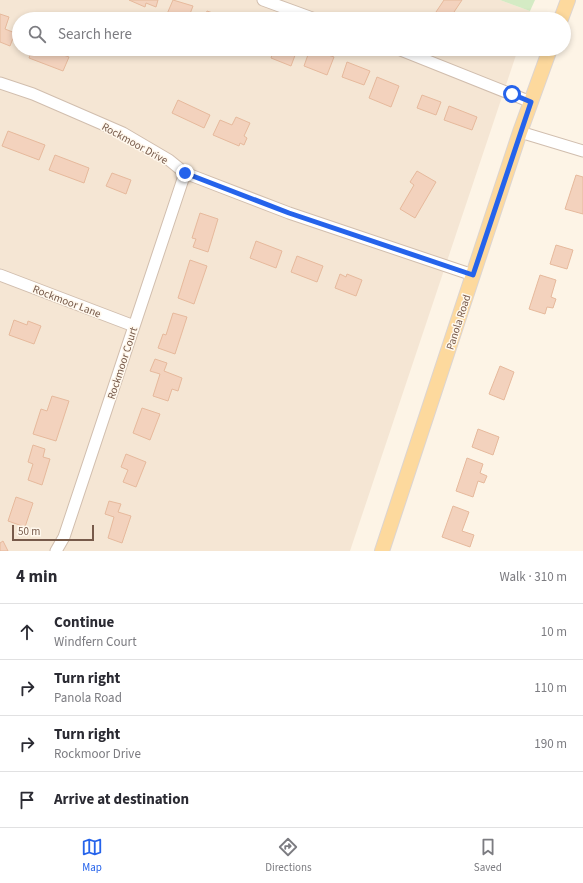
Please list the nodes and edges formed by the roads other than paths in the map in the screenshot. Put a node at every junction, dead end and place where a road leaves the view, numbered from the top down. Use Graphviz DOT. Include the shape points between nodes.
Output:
graph roads {
  1 [pos="263,0"];
  2 [pos="568,0"];
  3 [pos="296,12"];
  4 [pos="564,12"];
  5 [pos="416,56"];
  6 [pos="547,56"];
  7 [pos="0,83"];
  8 [pos="531,102"];
  9 [pos="520,132"];
  10 [pos="583,151"];
  11 [pos="185,173"];
  12 [pos="0,275"];
  13 [pos="473,275"];
  14 [pos="134,326"];
  15 [pos="56,551"];
  16 [pos="382,551"];
  1 -- 3 [label="street"];
  2 -- 4 [label="main road"];
  5 -- 8 [label="street"];
  6 -- 8 [label="main road, Panola Road"];
  7 -- 11 [label="street, Rockmoor Drive" via="33,94 123,133 169,160"];
  8 -- 9 [label="main road, Panola Road"];
  9 -- 10 [label="street"];
  9 -- 13 [label="main road, Panola Road"];
  11 -- 13 [label="street, Rockmoor Drive" via="289,213"];
  11 -- 14 [label="street, Rockmoor Court"];
  12 -- 14 [label="street, Rockmoor Lane"];
  13 -- 16 [label="main road, Panola Road"];
  14 -- 15 [label="street, Rockmoor Court" via="64,537"];
}
